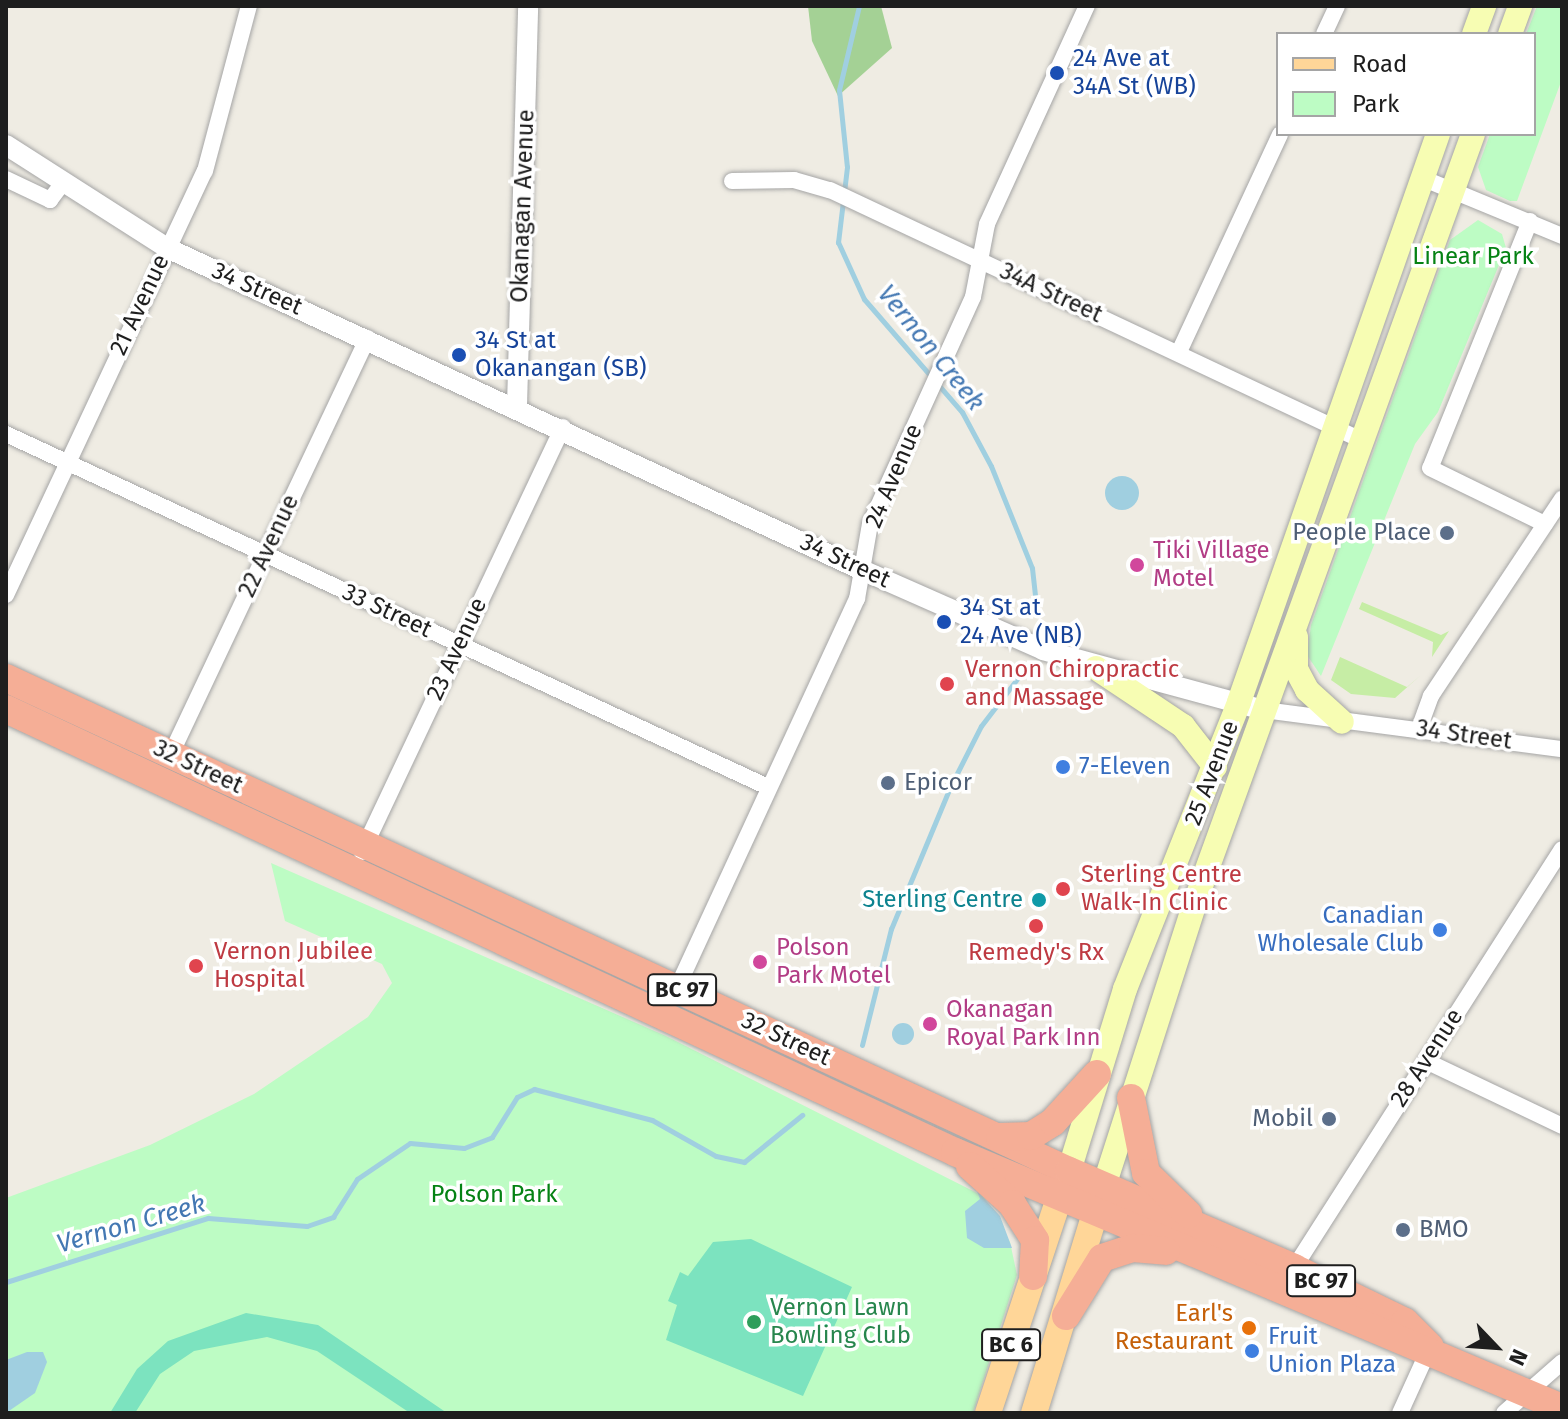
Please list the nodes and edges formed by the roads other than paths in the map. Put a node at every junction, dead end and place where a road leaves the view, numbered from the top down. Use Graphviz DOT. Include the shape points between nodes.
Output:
graph roads {
  1 [pos="249,6"];
  2 [pos="528,6"];
  3 [pos="1087,6"];
  4 [pos="1337,6"];
  5 [pos="1484,6"];
  6 [pos="1520,6"];
  7 [pos="1325,32"];
  8 [pos="1475,32"];
  9 [pos="1511,32"];
  10 [pos="1279,136"];
  11 [pos="1437,136"];
  12 [pos="1472,136"];
  13 [pos="6,145"];
  14 [pos="1422,178"];
  15 [pos="6,179"];
  16 [pos="732,181"];
  17 [pos="63,183"];
  18 [pos="1452,192"];
  19 [pos="1530,221"];
  20 [pos="1562,236"];
  21 [pos="167,248"];
  22 [pos="978,260"];
  23 [pos="368,338"];
  24 [pos="1179,352"];
  25 [pos="517,406"];
  26 [pos="1332,426"];
  27 [pos="563,427"];
  28 [pos="6,434"];
  29 [pos="1361,440"];
  30 [pos="69,463"];
  31 [pos="1562,499"];
  32 [pos="1545,524"];
  33 [pos="266,553"];
  34 [pos="862,570"];
  35 [pos="6,595"];
  36 [pos="1296,623"];
  37 [pos="460,645"];
  38 [pos="1096,668"];
  39 [pos="6,678"];
  40 [pos="1239,702"];
  41 [pos="6,709"];
  42 [pos="1264,710"];
  43 [pos="1342,722"];
  44 [pos="1420,726"];
  45 [pos="1562,749"];
  46 [pos="171,754"];
  47 [pos="1215,767"];
  48 [pos="768,787"];
  49 [pos="366,844"];
  50 [pos="1562,849"];
  51 [pos="353,872"];
  52 [pos="677,988"];
  53 [pos="1426,1061"];
  54 [pos="1097,1074"];
  55 [pos="1131,1098"];
  56 [pos="1562,1126"];
  57 [pos="997,1137"];
  58 [pos="955,1152"];
  59 [pos="1064,1184"];
  60 [pos="1104,1186"];
  61 [pos="1095,1213"];
  62 [pos="1204,1228"];
  63 [pos="1190,1253"];
  64 [pos="1294,1268"];
  65 [pos="1033,1276"];
  66 [pos="1066,1316"];
  67 [pos="1430,1347"];
  68 [pos="1562,1362"];
  69 [pos="1001,1376"];
  70 [pos="1530,1394"];
  71 [pos="1562,1408"];
  72 [pos="988,1413"];
  73 [pos="999,1413"];
  74 [pos="1034,1413"];
  75 [pos="1400,1413"];
  76 [pos="1504,1413"];
  1 -- 21 [label="street, 21 Avenue" via="205,171"];
  2 -- 25 [label="street, Okanagan Avenue"];
  3 -- 22 [label="street, 24 Avenue" via="987,224"];
  4 -- 7 [label="street"];
  5 -- 8 [label="main road"];
  6 -- 9 [label="main road"];
  10 -- 24 [label="street"];
  11 -- 14 [label="main road, 25 Avenue"];
  12 -- 18 [label="main road, 25 Avenue"];
  13 -- 17 [label="street, 34 Street"];
  14 -- 18 [label="street"];
  14 -- 26 [label="main road, 25 Avenue"];
  15 -- 17 [label="street" via="50,200"];
  16 -- 22 [label="street, 34A Street" via="794,180 830,190"];
  17 -- 21 [label="street, 34 Street"];
  18 -- 19 [label="street"];
  18 -- 29 [label="main road, 25 Avenue"];
  19 -- 20 [label="street"];
  19 -- 32 [label="street" via="1430,468"];
  21 -- 23 [label="street, 34 Street"];
  21 -- 30 [label="street, 21 Avenue"];
  22 -- 24 [label="street, 34A Street"];
  22 -- 34 [label="street, 24 Avenue" via="973,297 870,524"];
  23 -- 25 [label="street, 34 Street"];
  23 -- 33 [label="street, 22 Avenue"];
  24 -- 26 [label="street, 34A Street"];
  25 -- 27 [label="street, 34 Street"];
  26 -- 29 [label="street, 34A Street"];
  26 -- 40 [label="main road, 25 Avenue"];
  27 -- 34 [label="street, 34 Street"];
  27 -- 37 [label="street, 23 Avenue"];
  28 -- 30 [label="street, 33 Street"];
  29 -- 36 [label="main road, 25 Avenue"];
  30 -- 33 [label="street, 33 Street"];
  30 -- 35 [label="street, 21 Avenue"];
  31 -- 32 [label="street"];
  32 -- 44 [label="street" via="1431,696"];
  33 -- 37 [label="street, 33 Street"];
  33 -- 46 [label="street, 22 Avenue"];
  34 -- 38 [label="street, 34 Street"];
  34 -- 48 [label="street, 24 Avenue" via="857,599"];
  36 -- 42 [label="main road, 25 Avenue"];
  36 -- 43 [label="main road" via="1296,669 1307,690"];
  37 -- 48 [label="street, 33 Street"];
  37 -- 49 [label="street, 23 Avenue"];
  38 -- 40 [label="street, 34 Street"];
  38 -- 47 [label="main road" via="1183,726"];
  39 -- 46 [label="highway, 32 Street / BC 97"];
  40 -- 42 [label="street, 34 Street"];
  40 -- 47 [label="main road, 25 Avenue"];
  41 -- 51 [label="highway, 32 Street / BC 97"];
  42 -- 43 [label="street, 34 Street"];
  42 -- 55 [label="main road, 25 Avenue"];
  43 -- 44 [label="street, 34 Street"];
  44 -- 45 [label="street, 34 Street"];
  46 -- 49 [label="highway, 32 Street / BC 97"];
  47 -- 54 [label="main road, 25 Avenue"];
  48 -- 52 [label="street, 24 Avenue"];
  49 -- 51 [label="street, 23 Avenue"];
  49 -- 52 [label="highway, 32 Street / BC 97"];
  50 -- 53 [label="street, 28 Avenue"];
  51 -- 58 [label="highway, 32 Street / BC 97"];
  52 -- 57 [label="highway, 32 Street / BC 97"];
  53 -- 56 [label="street"];
  53 -- 64 [label="street, 28 Avenue"];
  54 -- 57 [label="highway" via="1031,1136"];
  54 -- 59 [label="main road, 25 Avenue"];
  55 -- 60 [label="main road, 25 Avenue"];
  55 -- 62 [label="highway" via="1146,1173"];
  57 -- 59 [label="highway, 32 Street / BC 97"];
  58 -- 59 [label="highway, 32 Street / BC 97"];
  58 -- 65 [label="highway" via="1012,1204 1035,1240"];
  59 -- 60 [label="highway, 32 Street / BC 97"];
  59 -- 61 [label="highway, 32 Street / BC 97"];
  59 -- 65 [label="main road, 25 Avenue / BC 6"];
  60 -- 61 [label="main road, 25 Avenue / BC 6"];
  60 -- 62 [label="highway, 32 Street / BC 97"];
  61 -- 63 [label="highway, 32 Street / BC 97"];
  61 -- 66 [label="main road, 25 Avenue / BC 6"];
  62 -- 64 [label="highway, 32 Street / BC 97"];
  63 -- 66 [label="highway" via="1133,1248 1102,1258"];
  63 -- 67 [label="highway, 32 Street / BC 97" via="1397,1343"];
  64 -- 67 [label="highway, 32 Street / BC 97" via="1405,1322"];
  65 -- 69 [label="main road, 25 Avenue / BC 6"];
  66 -- 74 [label="main road, 25 Avenue / BC 6"];
  67 -- 70 [label="highway, 32 Street / BC 97"];
  67 -- 75 [label="street"];
  68 -- 70 [label="street"];
  69 -- 72 [label="main road, 25 Avenue / BC 6"];
  69 -- 73 [label="main road"];
  70 -- 71 [label="highway, 32 Street / BC 97"];
  70 -- 76 [label="street"];
}
